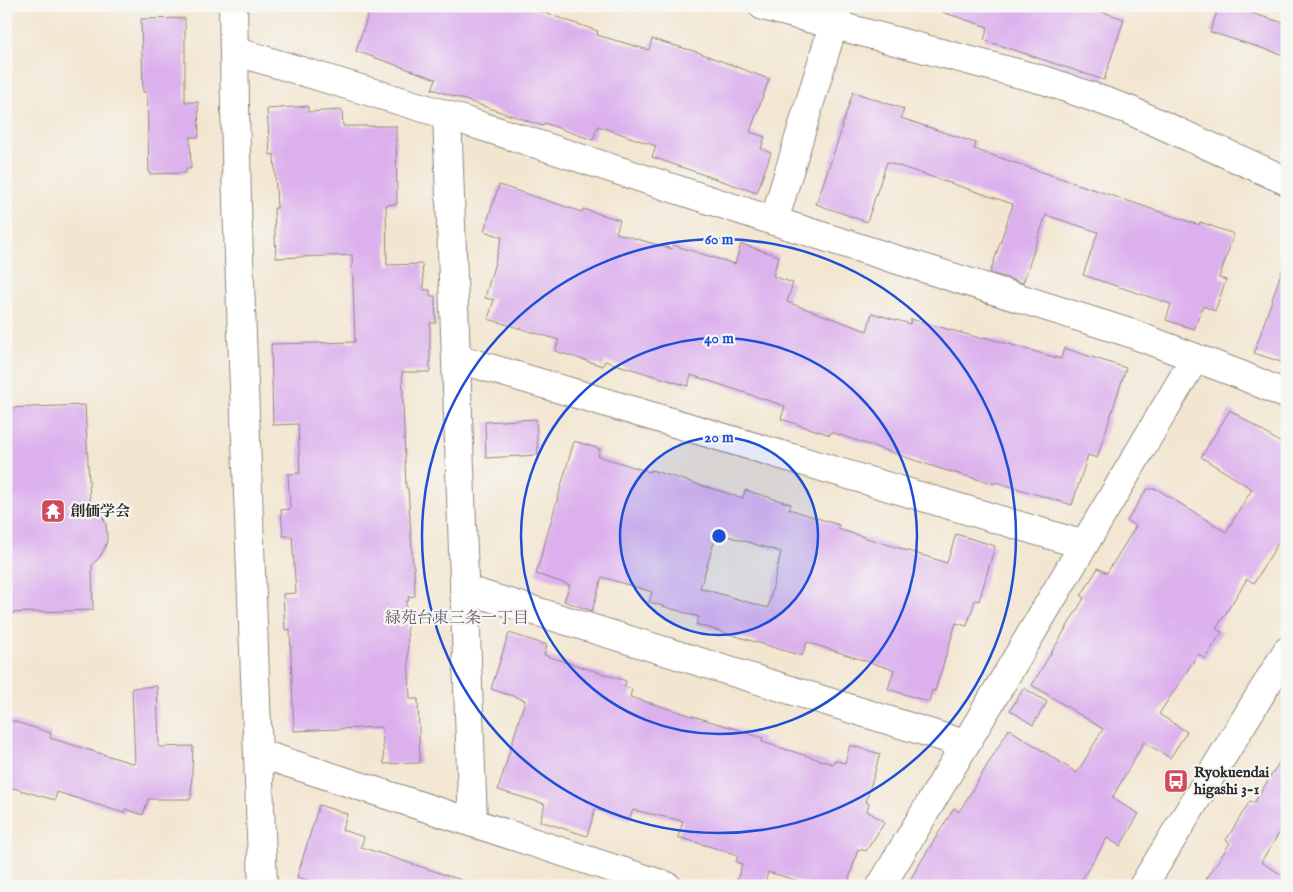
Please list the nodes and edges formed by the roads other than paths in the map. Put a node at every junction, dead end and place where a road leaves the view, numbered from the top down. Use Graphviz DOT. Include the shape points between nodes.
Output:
graph roads {
  1 [pos="233,6"];
  2 [pos="763,6"];
  3 [pos="836,16"];
  4 [pos="234,51"];
  5 [pos="447,114"];
  6 [pos="1287,181"];
  7 [pos="774,221"];
  8 [pos="456,358"];
  9 [pos="1195,358"];
  10 [pos="1287,395"];
  11 [pos="1084,544"];
  12 [pos="464,589"];
  13 [pos="1287,651"];
  14 [pos="965,744"];
  15 [pos="258,754"];
  16 [pos="472,823"];
  17 [pos="263,886"];
  18 [pos="667,886"];
  19 [pos="881,886"];
  20 [pos="1143,886"];
  1 -- 4 [label="street"];
  2 -- 3 [label="street"];
  3 -- 6 [label="street" via="1047,81 1129,110"];
  3 -- 7 [label="street"];
  4 -- 5 [label="street"];
  4 -- 15 [label="street"];
  5 -- 7 [label="street"];
  5 -- 8 [label="street"];
  7 -- 9 [label="street" via="1130,333"];
  8 -- 11 [label="street"];
  8 -- 12 [label="street"];
  9 -- 10 [label="street"];
  9 -- 11 [label="street"];
  11 -- 14 [label="street"];
  12 -- 14 [label="street"];
  12 -- 16 [label="street"];
  13 -- 20 [label="street"];
  14 -- 19 [label="street"];
  15 -- 16 [label="street"];
  15 -- 17 [label="street"];
  16 -- 18 [label="street"];
}
